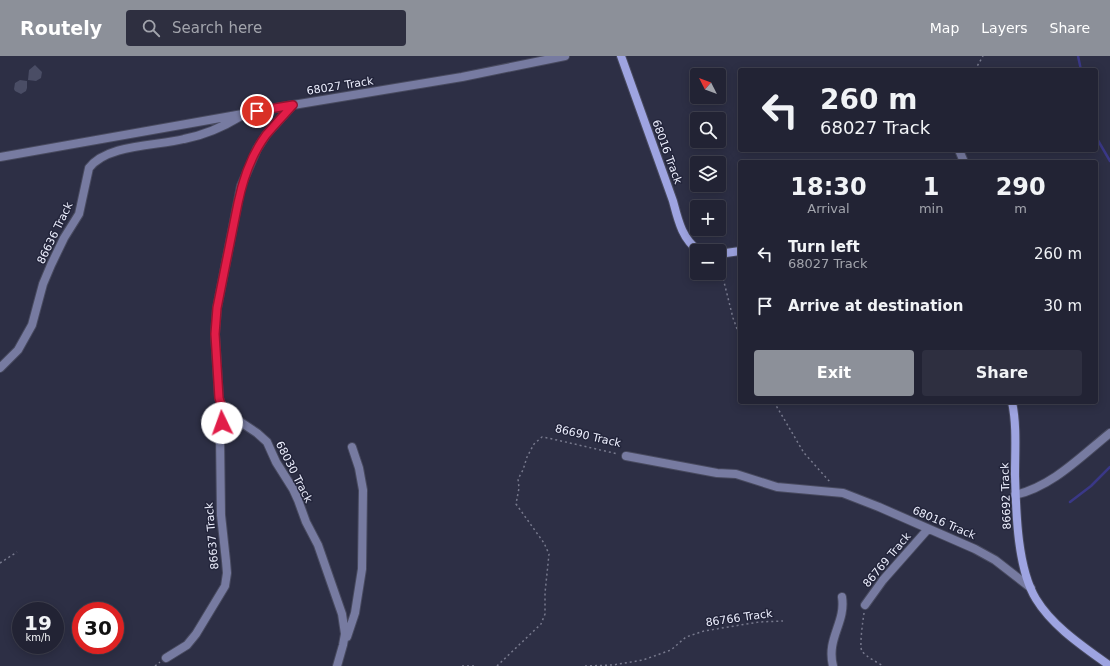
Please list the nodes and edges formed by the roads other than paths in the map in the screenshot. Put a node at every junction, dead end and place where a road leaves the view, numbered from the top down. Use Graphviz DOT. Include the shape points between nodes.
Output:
graph roads {
  1 [pos="565,56"];
  2 [pos="621,56"];
  3 [pos="293,105"];
  4 [pos="245,113"];
  5 [pos="0,157"];
  6 [pos="693,244"];
  7 [pos="738,251"];
  8 [pos="726,253"];
  9 [pos="0,368"];
  10 [pos="1012,404"];
  11 [pos="227,413"];
  12 [pos="1110,433"];
  13 [pos="352,447"];
  14 [pos="626,456"];
  15 [pos="843,494"];
  16 [pos="1015,495"];
  17 [pos="928,529"];
  18 [pos="1031,588"];
  19 [pos="842,597"];
  20 [pos="865,605"];
  21 [pos="343,645"];
  22 [pos="166,658"];
  23 [pos="336,666"];
  24 [pos="833,666"];
  25 [pos="1110,666"];
  1 -- 3 [label="street, 68027 Track" via="462,77"];
  2 -- 6 [label="street, 68016 Track" via="678,221 683,233"];
  3 -- 4 [label="street, 68027 Track"];
  3 -- 11 [label="street" via="257,149 238,203 217,308 215,334 219,398"];
  4 -- 5 [label="street, 68027 Track"];
  4 -- 9 [label="street, 86636 Track" via="209,132 126,149 108,154 93,163 87,173 79,214 51,265 32,325 18,350"];
  7 -- 8 [label="street"];
  10 -- 16 [label="street, 86692 Track" via="1015,428"];
  11 -- 21 [label="street, 68030 Track" via="267,442 293,489 318,545 342,614 345,634"];
  11 -- 22 [label="street, 86637 Track" via="220,436 221,516 227,567 225,586 196,634 186,645"];
  12 -- 16 [label="street" via="1052,480 1038,488"];
  13 -- 21 [label="street" via="363,490 362,569 355,613"];
  14 -- 15 [label="street, 86690 Track" via="717,474 736,474 777,487"];
  15 -- 17 [label="street, 68016 Track"];
  16 -- 18 [label="street, 86692 Track" via="1019,538"];
  17 -- 18 [label="street, 68016 Track" via="985,554"];
  17 -- 20 [label="street, 86769 Track" via="883,580"];
  18 -- 25 [label="street, 68016 Track" via="1036,599 1057,623"];
  19 -- 24 [label="street" via="840,623 831,650"];
  21 -- 23 [label="street, 68030 Track"];
}
